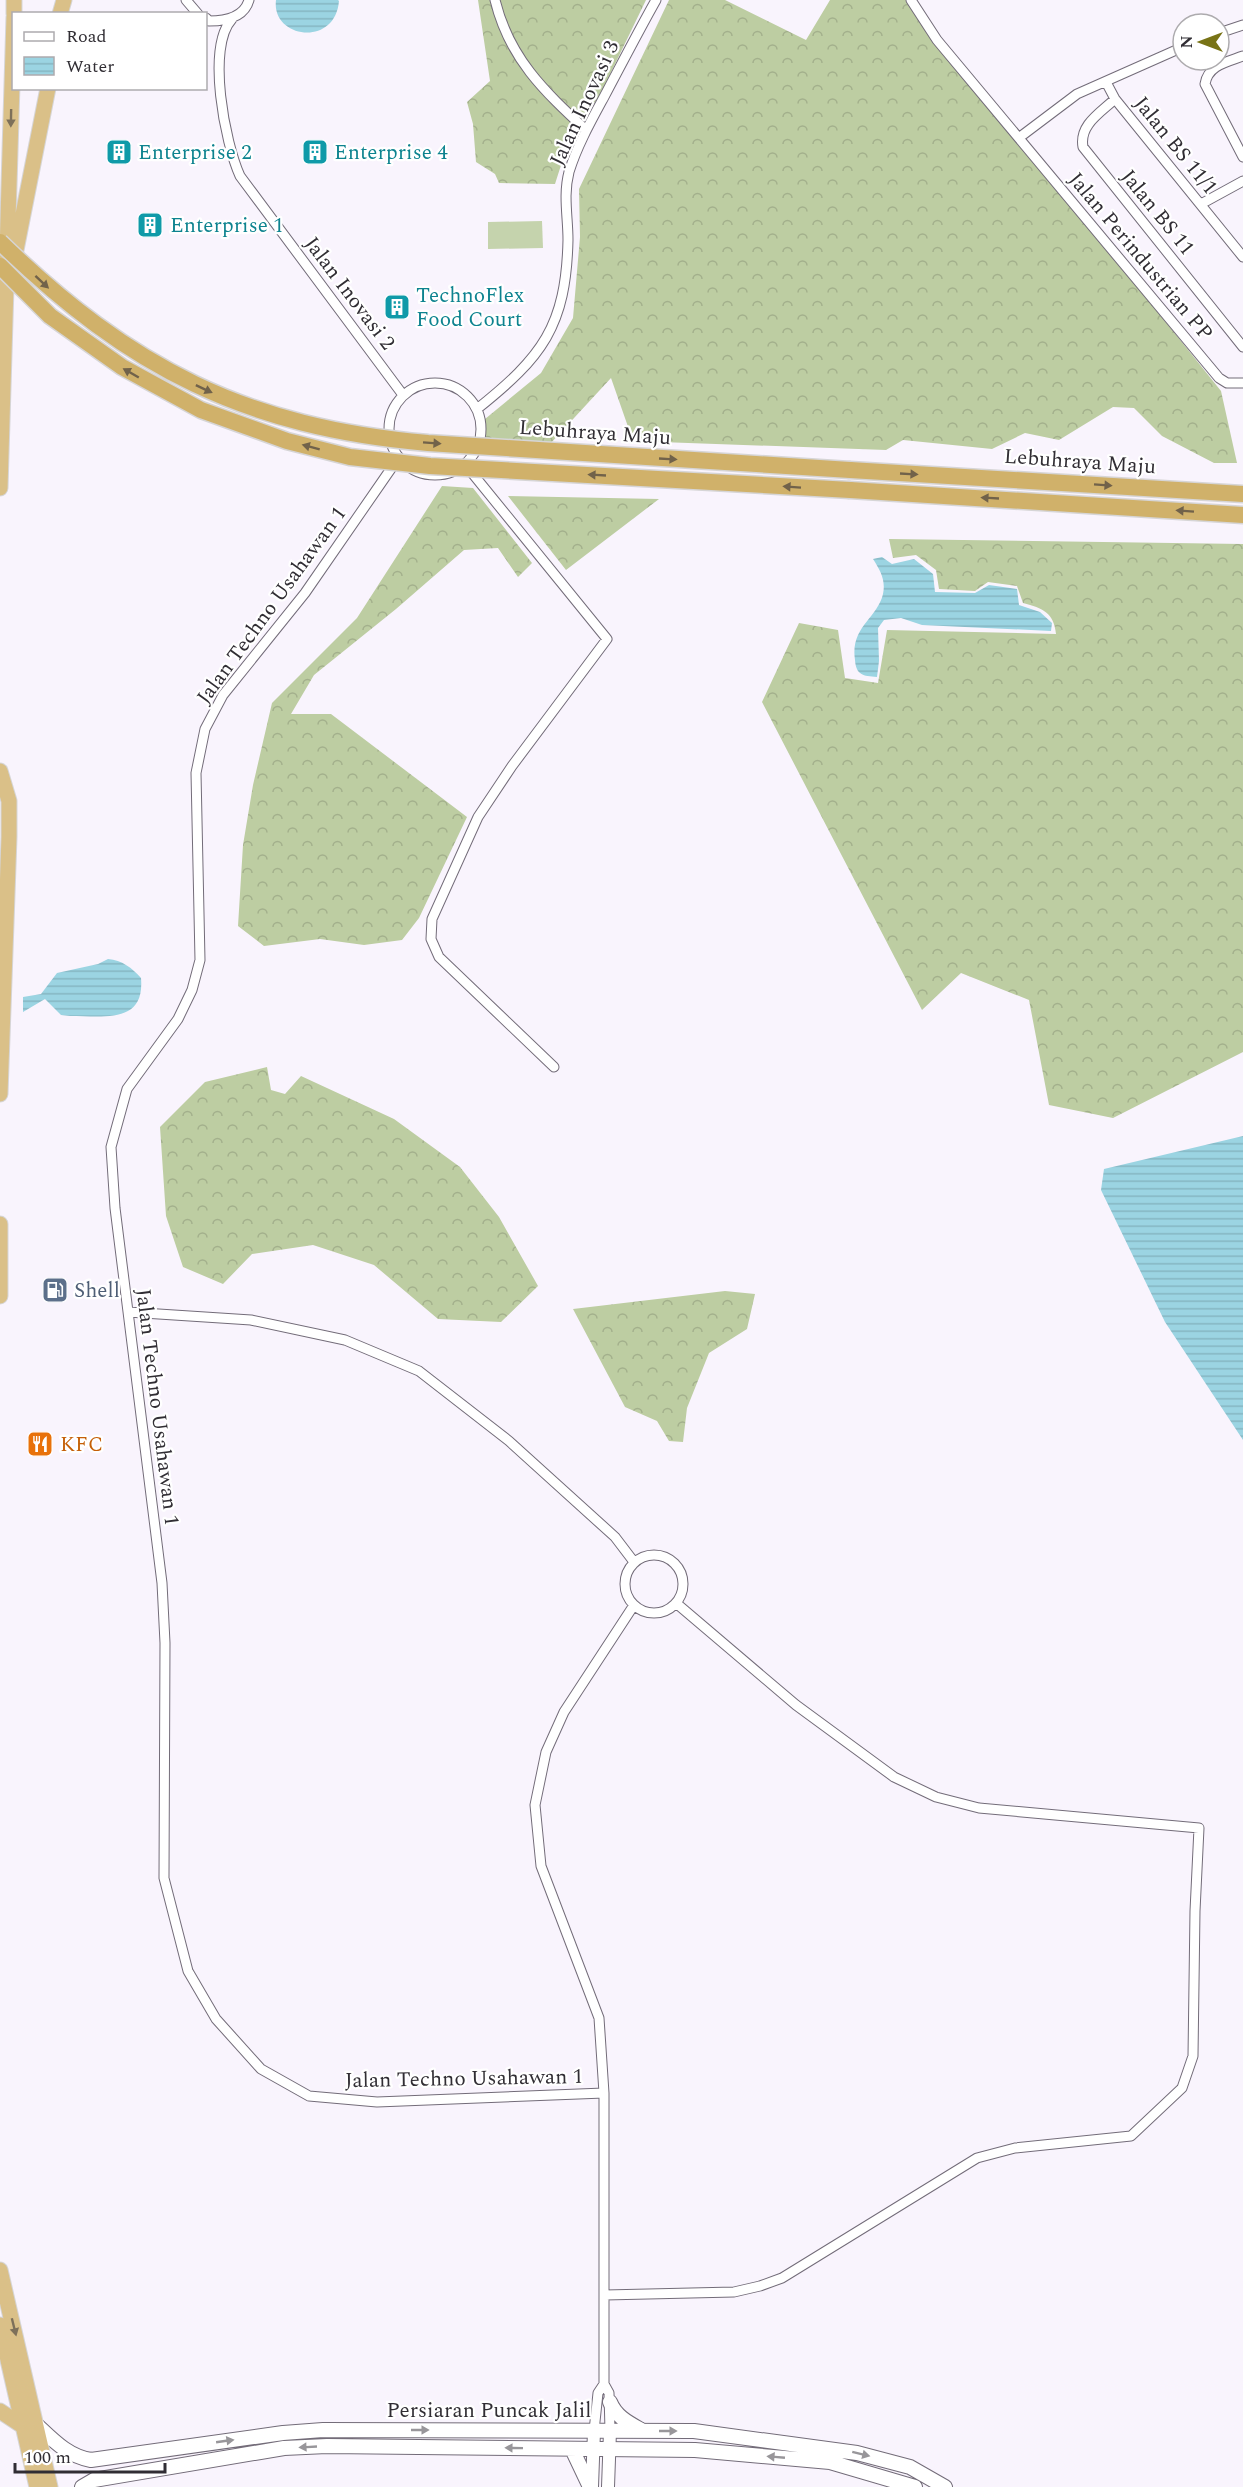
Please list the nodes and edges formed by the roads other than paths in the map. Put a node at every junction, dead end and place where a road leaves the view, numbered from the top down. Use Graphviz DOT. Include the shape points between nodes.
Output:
graph roads {
  1 [pos="186,0"];
  2 [pos="249,0"];
  3 [pos="495,0"];
  4 [pos="656,0"];
  5 [pos="911,0"];
  6 [pos="196,12"];
  7 [pos="232,19"];
  8 [pos="207,20"];
  9 [pos="220,44"];
  10 [pos="1171,52"];
  11 [pos="1243,56"];
  12 [pos="1106,82"];
  13 [pos="12,90"];
  14 [pos="48,90"];
  15 [pos="1115,99"];
  16 [pos="586,130"];
  17 [pos="1020,137"];
  18 [pos="1243,157"];
  19 [pos="1243,181"];
  20 [pos="1201,204"];
  21 [pos="0,242"];
  22 [pos="1243,257"];
  23 [pos="0,266"];
  24 [pos="8,287"];
  25 [pos="1243,347"];
  26 [pos="1243,383"];
  27 [pos="403,395"];
  28 [pos="477,410"];
  29 [pos="399,458"];
  30 [pos="465,464"];
  31 [pos="0,488"];
  32 [pos="1243,494"];
  33 [pos="1243,515"];
  34 [pos="0,771"];
  35 [pos="554,1067"];
  36 [pos="0,1094"];
  37 [pos="0,1224"];
  38 [pos="0,1261"];
  39 [pos="0,1294"];
  40 [pos="128,1312"];
  41 [pos="634,1562"];
  42 [pos="676,1603"];
  43 [pos="634,1605"];
  44 [pos="604,2093"];
  45 [pos="0,2270"];
  46 [pos="605,2295"];
  47 [pos="0,2325"];
  48 [pos="604,2384"];
  49 [pos="610,2402"];
  50 [pos="0,2411"];
  51 [pos="31,2426"];
  52 [pos="594,2431"];
  53 [pos="610,2431"];
  54 [pos="644,2431"];
  55 [pos="572,2449"];
  56 [pos="594,2449"];
  57 [pos="609,2450"];
  58 [pos="36,2487"];
  59 [pos="50,2487"];
  60 [pos="82,2487"];
  61 [pos="591,2487"];
  62 [pos="608,2487"];
  63 [pos="915,2487"];
  64 [pos="945,2487"];
  1 -- 6 [label="street"];
  2 -- 7 [label="street" via="246,8"];
  3 -- 16 [label="street" via="502,29 518,58"];
  4 -- 16 [label="street, Jalan Inovasi 3"];
  5 -- 17 [label="street, Jalan Perindustrian PP" via="937,40"];
  7 -- 8 [label="street"];
  7 -- 9 [label="street"];
  8 -- 9 [label="street"];
  9 -- 27 [label="street, Jalan Inovasi 2" via="225,124 240,176"];
  10 -- 12 [label="street"];
  11 -- 18 [label="street" via="1215,67 1205,84"];
  12 -- 15 [label="street, Jalan BS 11/1"];
  12 -- 17 [label="street" via="1077,94"];
  13 -- 24 [label="highway, one-way"];
  14 -- 24 [label="highway"];
  15 -- 20 [label="street, Jalan BS 11/1"];
  15 -- 25 [label="street, Jalan BS 11" via="1084,129 1083,147"];
  16 -- 28 [label="street, Jalan Inovasi 3" via="567,183 565,275 554,324 546,343 527,366"];
  17 -- 26 [label="street, Jalan Perindustrian PP" via="1219,378 1227,383"];
  19 -- 20 [label="street"];
  20 -- 22 [label="street, Jalan BS 11/1"];
  21 -- 32 [label="highway, Lebuhraya Maju, one-way, bridge" via="71,307 122,344 207,390 289,421 373,438 428,443"];
  33 -- 23 [label="highway, Lebuhraya Maju, one-way, bridge" via="430,466 350,457 287,441 201,410 122,367 50,316"];
  24 -- 31 [label="highway"];
  27 -- 28 [label="street" via="420,385 439,382 466,394"];
  27 -- 29 [label="street" via="389,425 392,446"];
  28 -- 30 [label="street" via="482,429 480,439"];
  29 -- 30 [label="street" via="430,475 443,475"];
  29 -- 40 [label="street, Jalan Techno Usahawan 1" via="304,593 223,695 205,729 196,773 200,960 178,1019 127,1089 111,1147"];
  30 -- 35 [label="street" via="607,639 478,817 432,919 431,939 439,957"];
  34 -- 36 [label="highway" via="9,801"];
  37 -- 38 [label="highway"];
  38 -- 39 [label="highway"];
  40 -- 41 [label="street" via="251,1320 345,1340 419,1371 509,1441 615,1537"];
  40 -- 44 [label="street, Jalan Techno Usahawan 1" via="162,1583 164,1878 188,1971 216,2019 261,2069 309,2096 377,2102"];
  41 -- 42 [label="street" via="652,1554 671,1559 684,1585"];
  41 -- 43 [label="street" via="626,1588"];
  42 -- 43 [label="street" via="651,1613"];
  42 -- 46 [label="street" via="796,1704 894,1777 936,1797 979,1808 1199,1828 1193,2056 1182,2088 1131,2136 1016,2148 977,2158 782,2278 734,2292"];
  43 -- 44 [label="street" via="564,1712 546,1752 535,1805 541,1866 599,2018"];
  44 -- 46 [label="street"];
  45 -- 51 [label="highway, one-way"];
  46 -- 48 [label="street"];
  47 -- 51 [label="highway"];
  48 -- 49 [label="street"];
  48 -- 52 [label="street" via="598,2393"];
  49 -- 53 [label="street"];
  49 -- 54 [label="main road" via="622,2419"];
  50 -- 51 [label="highway"];
  51 -- 52 [label="main road, Persiaran Puncak Jalil, one-way" via="77,2458 91,2460 323,2430"];
  51 -- 58 [label="highway"];
  51 -- 59 [label="highway"];
  52 -- 53 [label="main road, Persiaran Puncak Jalil"];
  52 -- 56 [label="street"];
  53 -- 54 [label="main road, Persiaran Puncak Jalil"];
  53 -- 57 [label="street"];
  54 -- 64 [label="main road, Persiaran Puncak Jalil, one-way" via="694,2431 821,2446 910,2467"];
  55 -- 56 [label="main road, Persiaran Puncak Jalil"];
  55 -- 60 [label="main road, Persiaran Puncak Jalil, one-way" via="284,2448 94,2480"];
  55 -- 61 [label="main road"];
  56 -- 57 [label="main road, Persiaran Puncak Jalil"];
  56 -- 61 [label="street"];
  57 -- 62 [label="street"];
  63 -- 57 [label="main road, Persiaran Puncak Jalil, one-way" via="830,2462 695,2450"];
}
